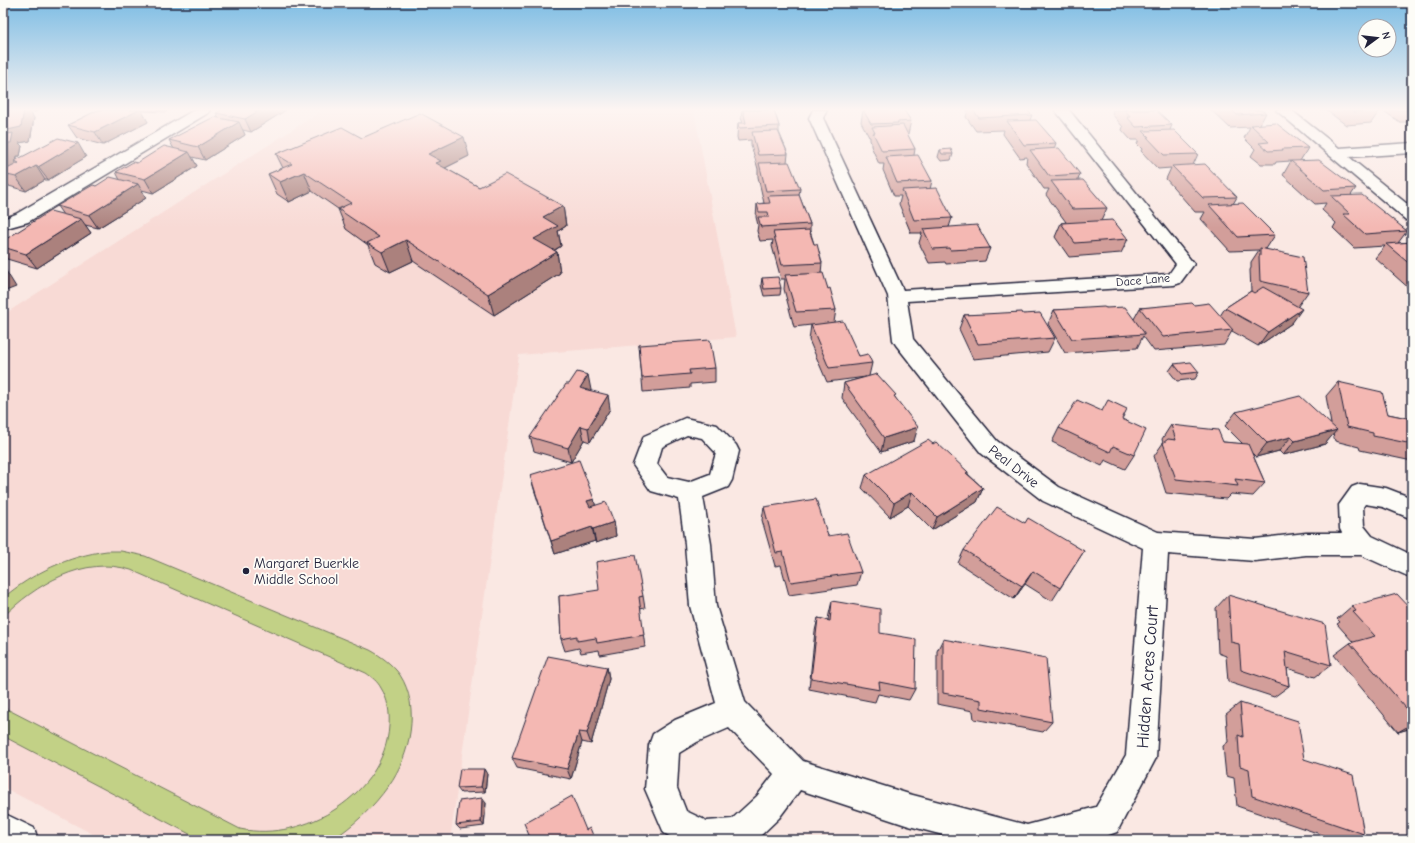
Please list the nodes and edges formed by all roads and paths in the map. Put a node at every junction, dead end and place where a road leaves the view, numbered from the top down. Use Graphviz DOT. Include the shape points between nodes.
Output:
graph roads {
  1 [pos="137,149"];
  2 [pos="830,149"];
  3 [pos="1093,149"];
  4 [pos="1331,149"];
  5 [pos="1392,149"];
  6 [pos="1336,153"];
  7 [pos="1412,216"];
  8 [pos="22,218"];
  9 [pos="3,224"];
  10 [pos="3,229"];
  11 [pos="897,296"];
  12 [pos="690,492"];
  13 [pos="1412,509"];
  14 [pos="1156,542"];
  15 [pos="1364,544"];
  16 [pos="1412,567"];
  17 [pos="733,711"];
  18 [pos="794,773"];
  19 [pos="3,829"];
  20 [pos="22,840"];
  21 [pos="1024,840"];
  22 [pos="1030,840"];
  1 -- 8 [label="street"];
  2 -- 11 [label="street, Peal Drive"];
  3 -- 11 [label="street, Dace Lane" via="1185,264 1174,278"];
  4 -- 6 [label="street"];
  5 -- 6 [label="street"];
  6 -- 7 [label="street"];
  8 -- 9 [label="street"];
  8 -- 10 [label="street"];
  11 -- 14 [label="street, Peal Drive" via="903,340 989,447 1051,494"];
  12 -- 17 [label="street" via="698,544 703,606"];
  13 -- 15 [label="street, Peal Drive" via="1386,498 1360,494 1351,505 1352,529"];
  14 -- 15 [label="street, Peal Drive" via="1255,550 1306,544"];
  14 -- 22 [label="street, Hidden Acres Court" via="1141,758 1106,821"];
  15 -- 16 [label="street, Peal Drive"];
  17 -- 18 [label="street"];
  17 -- 18 [label="street" via="686,731 664,745 661,789 675,822 705,838 739,834 768,808"];
  18 -- 21 [label="street" via="908,810"];
  19 -- 20 [label="street"];
}
